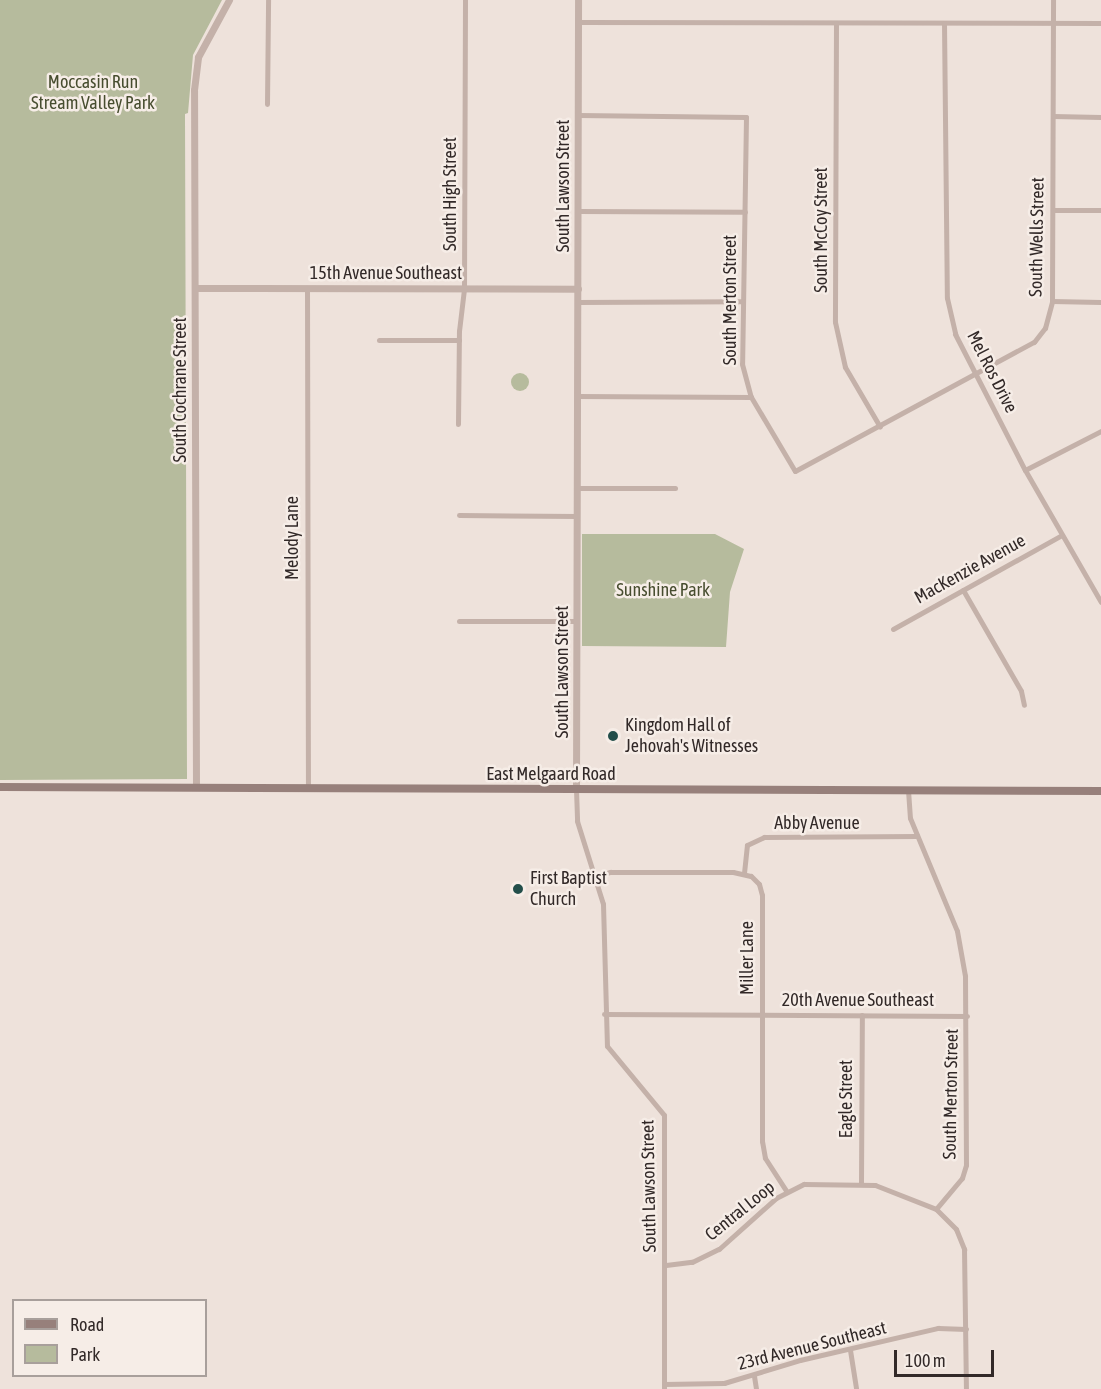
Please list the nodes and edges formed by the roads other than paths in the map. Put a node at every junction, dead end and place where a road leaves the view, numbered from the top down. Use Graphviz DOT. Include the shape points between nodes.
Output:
graph roads {
  1 [pos="229,0"];
  2 [pos="268,0"];
  3 [pos="465,0"];
  4 [pos="578,0"];
  5 [pos="1053,0"];
  6 [pos="578,22"];
  7 [pos="836,23"];
  8 [pos="944,23"];
  9 [pos="1053,23"];
  10 [pos="1101,23"];
  11 [pos="267,104"];
  12 [pos="578,116"];
  13 [pos="1053,116"];
  14 [pos="1101,117"];
  15 [pos="1053,210"];
  16 [pos="1101,210"];
  17 [pos="578,211"];
  18 [pos="745,212"];
  19 [pos="195,288"];
  20 [pos="306,288"];
  21 [pos="464,289"];
  22 [pos="578,289"];
  23 [pos="742,301"];
  24 [pos="1052,301"];
  25 [pos="577,302"];
  26 [pos="1101,302"];
  27 [pos="379,340"];
  28 [pos="459,340"];
  29 [pos="976,375"];
  30 [pos="577,396"];
  31 [pos="751,397"];
  32 [pos="458,424"];
  33 [pos="880,427"];
  34 [pos="1101,431"];
  35 [pos="1025,470"];
  36 [pos="795,471"];
  37 [pos="577,488"];
  38 [pos="675,488"];
  39 [pos="459,515"];
  40 [pos="577,516"];
  41 [pos="1062,535"];
  42 [pos="963,590"];
  43 [pos="1101,602"];
  44 [pos="459,621"];
  45 [pos="577,621"];
  46 [pos="893,629"];
  47 [pos="1024,705"];
  48 [pos="0,787"];
  49 [pos="196,787"];
  50 [pos="308,788"];
  51 [pos="576,789"];
  52 [pos="908,790"];
  53 [pos="1101,791"];
  54 [pos="917,836"];
  55 [pos="744,873"];
  56 [pos="597,876"];
  57 [pos="604,1014"];
  58 [pos="762,1015"];
  59 [pos="862,1015"];
  60 [pos="967,1016"];
  61 [pos="861,1183"];
  62 [pos="787,1192"];
  63 [pos="936,1209"];
  64 [pos="666,1265"];
  65 [pos="966,1329"];
  66 [pos="850,1350"];
  67 [pos="754,1376"];
  68 [pos="664,1387"];
  69 [pos="756,1389"];
  70 [pos="856,1389"];
  71 [pos="966,1389"];
  1 -- 19 [label="street, South Cochrane Street" via="208,36 195,72"];
  2 -- 11 [label="street"];
  3 -- 21 [label="street, South High Street"];
  4 -- 6 [label="street, South Lawson Street"];
  5 -- 9 [label="street, South Wells Street"];
  6 -- 7 [label="street"];
  6 -- 12 [label="street, South Lawson Street"];
  7 -- 8 [label="street"];
  7 -- 33 [label="street, South McCoy Street" via="835,322 845,367"];
  8 -- 9 [label="street"];
  8 -- 29 [label="street, Mel Ros Drive" via="947,298 955,334"];
  9 -- 10 [label="street"];
  9 -- 13 [label="street, South Wells Street"];
  12 -- 17 [label="street, South Lawson Street"];
  12 -- 18 [label="street, South Merton Street" via="746,117"];
  13 -- 14 [label="street"];
  13 -- 15 [label="street, South Wells Street"];
  15 -- 16 [label="street"];
  15 -- 24 [label="street, South Wells Street"];
  17 -- 18 [label="street"];
  17 -- 22 [label="street, South Lawson Street"];
  18 -- 23 [label="street, South Merton Street"];
  19 -- 20 [label="street, 15th Avenue Southeast"];
  19 -- 49 [label="street, South Cochrane Street"];
  20 -- 21 [label="street, 15th Avenue Southeast"];
  20 -- 50 [label="street, Melody Lane"];
  21 -- 22 [label="street, 15th Avenue Southeast"];
  21 -- 28 [label="street, South High Street"];
  22 -- 25 [label="street, South Lawson Street"];
  23 -- 25 [label="street"];
  23 -- 31 [label="street, South Merton Street" via="742,364"];
  24 -- 26 [label="street"];
  24 -- 29 [label="street, South Wells Street" via="1045,328 1034,342"];
  25 -- 30 [label="street, South Lawson Street"];
  27 -- 28 [label="street"];
  28 -- 32 [label="street, South High Street"];
  29 -- 33 [label="street, South Wells Street"];
  29 -- 35 [label="street, Mel Ros Drive"];
  30 -- 31 [label="street"];
  30 -- 37 [label="street, South Lawson Street"];
  31 -- 36 [label="street, South Merton Street"];
  33 -- 36 [label="street, South Wells Street"];
  34 -- 35 [label="street"];
  35 -- 41 [label="street, Mel Ros Drive"];
  37 -- 38 [label="street"];
  37 -- 40 [label="street, South Lawson Street"];
  39 -- 40 [label="street"];
  40 -- 45 [label="street, South Lawson Street"];
  41 -- 42 [label="street, MacKenzie Avenue"];
  41 -- 43 [label="street, Mel Ros Drive"];
  42 -- 46 [label="street, MacKenzie Avenue"];
  42 -- 47 [label="street" via="1021,691"];
  44 -- 45 [label="street"];
  45 -- 51 [label="street, South Lawson Street"];
  48 -- 49 [label="main road, East Melgaard Road"];
  49 -- 50 [label="main road, East Melgaard Road"];
  50 -- 51 [label="main road, East Melgaard Road"];
  51 -- 52 [label="main road, East Melgaard Road"];
  51 -- 56 [label="street, South Lawson Street" via="578,821"];
  52 -- 53 [label="main road, East Melgaard Road"];
  52 -- 54 [label="street, South Merton Street" via="910,818"];
  54 -- 55 [label="street, Abby Avenue" via="764,837 747,845"];
  54 -- 60 [label="street, South Merton Street" via="957,931"];
  55 -- 56 [label="street" via="610,872"];
  55 -- 58 [label="street, Miller Lane" via="759,884 762,895"];
  56 -- 57 [label="street, South Lawson Street" via="605,926"];
  57 -- 58 [label="street, 20th Avenue Southeast"];
  57 -- 64 [label="street, South Lawson Street" via="610,1052 664,1115"];
  58 -- 59 [label="street, 20th Avenue Southeast"];
  58 -- 62 [label="street, Miller Lane" via="763,1151"];
  59 -- 60 [label="street, 20th Avenue Southeast"];
  59 -- 61 [label="street, Eagle Street"];
  60 -- 63 [label="street, South Merton Street" via="966,1165 962,1178"];
  61 -- 62 [label="street, Central Loop" via="804,1184"];
  61 -- 63 [label="street, Central Loop"];
  62 -- 64 [label="street, Central Loop" via="719,1249 692,1262"];
  63 -- 65 [label="street" via="956,1229 964,1249"];
  64 -- 68 [label="street, South Lawson Street"];
  65 -- 66 [label="street, 23rd Avenue Southeast" via="938,1328"];
  65 -- 71 [label="street"];
  66 -- 67 [label="street, 23rd Avenue Southeast" via="800,1360"];
  66 -- 70 [label="street"];
  67 -- 68 [label="street, 23rd Avenue Southeast" via="724,1383"];
  67 -- 69 [label="street"];
}
